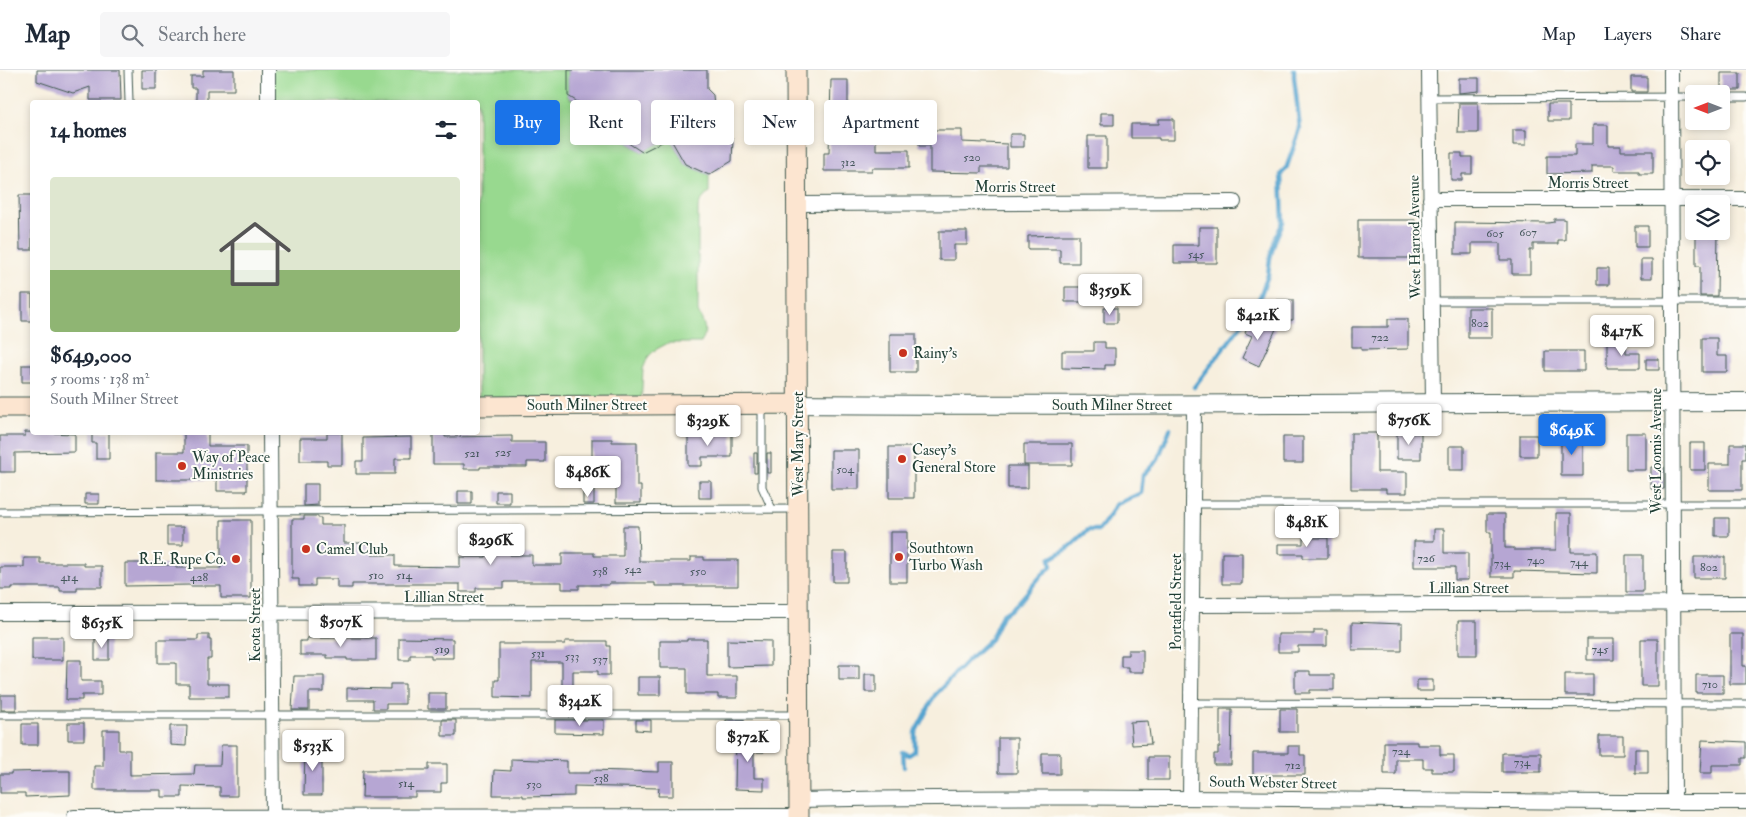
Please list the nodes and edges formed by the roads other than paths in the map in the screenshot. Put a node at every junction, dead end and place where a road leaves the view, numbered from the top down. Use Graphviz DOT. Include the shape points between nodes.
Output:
graph roads {
  1 [pos="128,70"];
  2 [pos="268,70"];
  3 [pos="796,70"];
  4 [pos="1429,70"];
  5 [pos="1671,70"];
  6 [pos="1430,98"];
  7 [pos="1671,98"];
  8 [pos="1685,98"];
  9 [pos="1730,98"];
  10 [pos="1746,98"];
  11 [pos="129,100"];
  12 [pos="268,100"];
  13 [pos="1430,199"];
  14 [pos="1671,199"];
  15 [pos="1746,199"];
  16 [pos="1234,202"];
  17 [pos="796,204"];
  18 [pos="1432,301"];
  19 [pos="1672,301"];
  20 [pos="1746,301"];
  21 [pos="1672,402"];
  22 [pos="1746,402"];
  23 [pos="1433,403"];
  24 [pos="762,404"];
  25 [pos="797,404"];
  26 [pos="480,406"];
  27 [pos="1194,406"];
  28 [pos="0,407"];
  29 [pos="30,407"];
  30 [pos="270,435"];
  31 [pos="1193,504"];
  32 [pos="1673,504"];
  33 [pos="1746,504"];
  34 [pos="772,509"];
  35 [pos="798,509"];
  36 [pos="271,511"];
  37 [pos="0,512"];
  38 [pos="1673,603"];
  39 [pos="1746,603"];
  40 [pos="1192,605"];
  41 [pos="798,612"];
  42 [pos="0,613"];
  43 [pos="272,613"];
  44 [pos="1191,703"];
  45 [pos="1674,704"];
  46 [pos="1746,704"];
  47 [pos="0,715"];
  48 [pos="272,715"];
  49 [pos="799,715"];
  50 [pos="1190,798"];
  51 [pos="1674,802"];
  52 [pos="1746,802"];
  53 [pos="799,811"];
  54 [pos="74,817"];
  55 [pos="273,817"];
  1 -- 11 [label="lane"];
  2 -- 12 [label="street"];
  3 -- 17 [label="main road, West Mary Street"];
  4 -- 6 [label="street, West Harrod Avenue"];
  5 -- 7 [label="street, West Loomis Avenue"];
  6 -- 7 [label="lane"];
  6 -- 13 [label="street, West Harrod Avenue"];
  7 -- 8 [label="lane"];
  7 -- 14 [label="street, West Loomis Avenue"];
  9 -- 10 [label="lane"];
  13 -- 14 [label="street, Morris Street"];
  13 -- 18 [label="street, West Harrod Avenue"];
  14 -- 15 [label="street, Morris Street"];
  14 -- 19 [label="street, West Loomis Avenue"];
  16 -- 17 [label="street, Morris Street"];
  17 -- 25 [label="main road, West Mary Street"];
  18 -- 19 [label="lane"];
  18 -- 23 [label="street, West Harrod Avenue"];
  19 -- 20 [label="lane"];
  19 -- 21 [label="street, West Loomis Avenue"];
  21 -- 22 [label="street, South Milner Street"];
  21 -- 23 [label="street, South Milner Street"];
  21 -- 32 [label="street, West Loomis Avenue"];
  23 -- 27 [label="street, South Milner Street"];
  24 -- 25 [label="main road, South Milner Street"];
  24 -- 26 [label="main road, South Milner Street"];
  24 -- 34 [label="lane" via="762,487"];
  25 -- 27 [label="street, South Milner Street"];
  25 -- 35 [label="main road, West Mary Street"];
  27 -- 31 [label="street, Portafield Street"];
  28 -- 29 [label="main road"];
  30 -- 36 [label="street, Keota Street"];
  31 -- 32 [label="lane"];
  31 -- 40 [label="street, Portafield Street"];
  32 -- 33 [label="lane"];
  32 -- 38 [label="street, West Loomis Avenue"];
  34 -- 35 [label="lane"];
  34 -- 36 [label="lane"];
  35 -- 41 [label="main road, West Mary Street"];
  36 -- 37 [label="lane"];
  36 -- 43 [label="street, Keota Street"];
  38 -- 39 [label="street, Lillian Street"];
  38 -- 40 [label="street, Lillian Street"];
  38 -- 45 [label="street, West Loomis Avenue"];
  40 -- 44 [label="street, Portafield Street"];
  41 -- 43 [label="street, Lillian Street"];
  41 -- 49 [label="main road, West Mary Street"];
  42 -- 43 [label="street, Lillian Street"];
  43 -- 48 [label="street, Keota Street"];
  44 -- 45 [label="lane"];
  44 -- 50 [label="street, Portafield Street"];
  45 -- 46 [label="lane"];
  45 -- 51 [label="street, West Loomis Avenue"];
  47 -- 48 [label="lane"];
  48 -- 49 [label="lane"];
  48 -- 55 [label="street, Keota Street"];
  49 -- 53 [label="main road, West Mary Street"];
  50 -- 51 [label="street, South Webster Street"];
  50 -- 53 [label="street, South Webster Street" via="873,798"];
  51 -- 52 [label="street, South Webster Street"];
  53 -- 55 [label="street, South Webster Street"];
  54 -- 55 [label="street, South Webster Street"];
}
